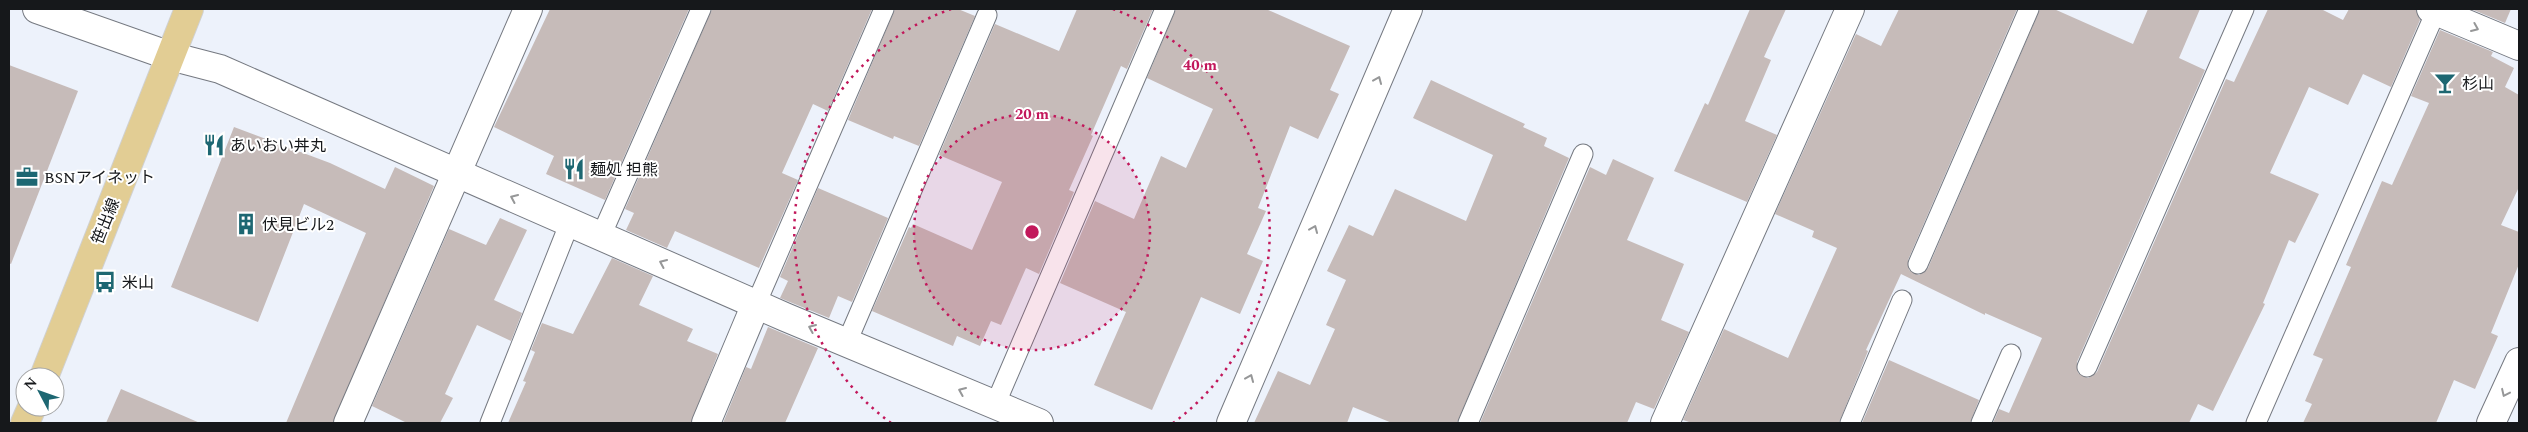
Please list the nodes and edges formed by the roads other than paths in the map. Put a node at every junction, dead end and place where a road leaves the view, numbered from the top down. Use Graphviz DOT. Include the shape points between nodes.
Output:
graph roads {
  1 [pos="38,9"];
  2 [pos="189,9"];
  3 [pos="528,9"];
  4 [pos="701,9"];
  5 [pos="884,9"];
  6 [pos="1164,9"];
  7 [pos="1408,9"];
  8 [pos="1850,9"];
  9 [pos="2029,9"];
  10 [pos="2244,9"];
  11 [pos="2435,9"];
  12 [pos="986,15"];
  13 [pos="2519,46"];
  14 [pos="170,56"];
  15 [pos="1583,154"];
  16 [pos="456,172"];
  17 [pos="570,222"];
  18 [pos="601,236"];
  19 [pos="1918,264"];
  20 [pos="1902,300"];
  21 [pos="756,304"];
  22 [pos="847,342"];
  23 [pos="2011,354"];
  24 [pos="2519,362"];
  25 [pos="48,367"];
  26 [pos="2086,367"];
  27 [pos="995,405"];
  28 [pos="348,423"];
  29 [pos="490,423"];
  30 [pos="706,423"];
  31 [pos="1039,423"];
  32 [pos="1231,423"];
  33 [pos="1468,423"];
  34 [pos="1665,423"];
  35 [pos="1850,423"];
  36 [pos="1982,423"];
  37 [pos="2256,423"];
  38 [pos="2491,423"];
  1 -- 14 [label="street"];
  2 -- 14 [label="main road, 笹出線"];
  3 -- 16 [label="street"];
  4 -- 18 [label="lane"];
  5 -- 21 [label="lane"];
  6 -- 27 [label="lane"];
  32 -- 7 [label="street, one-way"];
  8 -- 34 [label="street"];
  9 -- 19 [label="lane"];
  10 -- 26 [label="lane"];
  11 -- 13 [label="street, one-way"];
  11 -- 37 [label="lane"];
  12 -- 22 [label="lane"];
  14 -- 16 [label="street" via="220,69"];
  14 -- 25 [label="main road, 笹出線"];
  15 -- 33 [label="lane"];
  17 -- 16 [label="street, one-way"];
  16 -- 28 [label="street"];
  17 -- 18 [label="street"];
  17 -- 29 [label="lane"];
  21 -- 18 [label="street, one-way"];
  20 -- 35 [label="lane"];
  22 -- 21 [label="street, one-way"];
  21 -- 30 [label="street"];
  27 -- 22 [label="street, one-way"];
  23 -- 36 [label="lane"];
  24 -- 38 [label="street, one-way"];
  27 -- 31 [label="street"];
}
